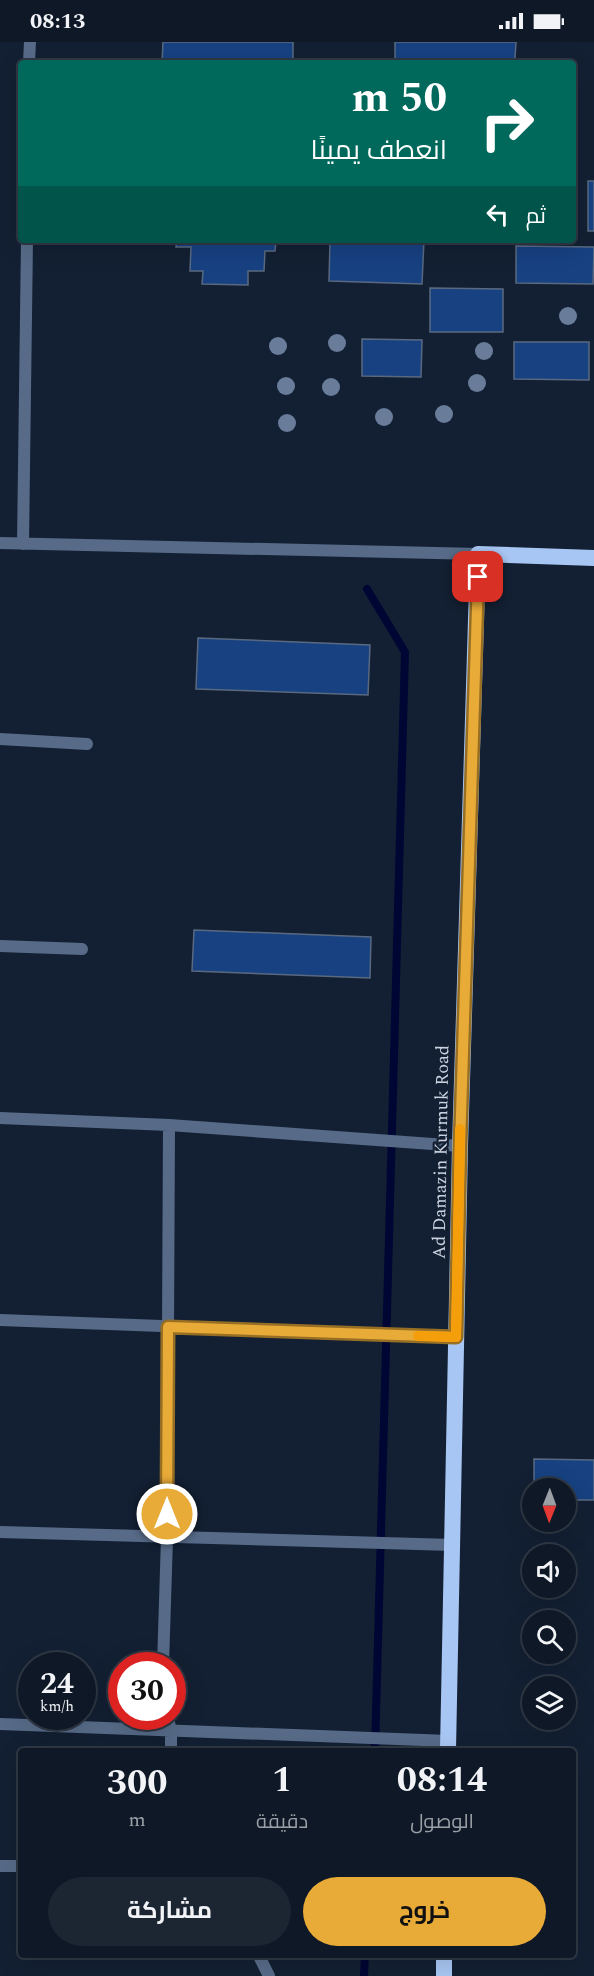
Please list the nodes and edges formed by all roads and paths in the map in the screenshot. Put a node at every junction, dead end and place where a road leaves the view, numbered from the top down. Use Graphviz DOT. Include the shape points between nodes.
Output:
graph roads {
  1 [pos="30,42"];
  2 [pos="29,60"];
  3 [pos="27,243"];
  4 [pos="0,543"];
  5 [pos="23,544"];
  6 [pos="478,554"];
  7 [pos="594,558"];
  8 [pos="0,739"];
  9 [pos="87,744"];
  10 [pos="0,946"];
  11 [pos="82,949"];
  12 [pos="0,1118"];
  13 [pos="169,1125"];
  14 [pos="460,1146"];
  15 [pos="0,1320"];
  16 [pos="168,1327"];
  17 [pos="456,1337"];
  18 [pos="0,1532"];
  19 [pos="167,1538"];
  20 [pos="452,1545"];
  21 [pos="164,1652"];
  22 [pos="0,1724"];
  23 [pos="108,1728"];
  24 [pos="171,1730"];
  25 [pos="449,1746"];
  26 [pos="171,1748"];
  27 [pos="0,1866"];
  28 [pos="18,1866"];
  29 [pos="260,1958"];
  30 [pos="444,1958"];
  31 [pos="268,1976"];
  32 [pos="444,1976"];
  1 -- 2 [label="street"];
  3 -- 5 [label="street"];
  4 -- 5 [label="street"];
  5 -- 6 [label="street"];
  6 -- 7 [label="highway"];
  6 -- 14 [label="highway, Ad Damazin Kurmuk Road"];
  8 -- 9 [label="street"];
  10 -- 11 [label="street"];
  12 -- 13 [label="street"];
  13 -- 14 [label="street"];
  13 -- 16 [label="street"];
  14 -- 17 [label="highway, Ad Damazin Kurmuk Road"];
  15 -- 16 [label="street"];
  16 -- 17 [label="street"];
  16 -- 19 [label="street"];
  17 -- 20 [label="highway, Ad Damazin Kurmuk Road"];
  18 -- 19 [label="street"];
  19 -- 20 [label="street"];
  19 -- 21 [label="street"];
  20 -- 25 [label="highway, Ad Damazin Kurmuk Road"];
  22 -- 23 [label="street"];
  24 -- 25 [label="street"];
  24 -- 26 [label="street"];
  27 -- 28 [label="street"];
  29 -- 31 [label="street"];
  30 -- 32 [label="highway"];
}
